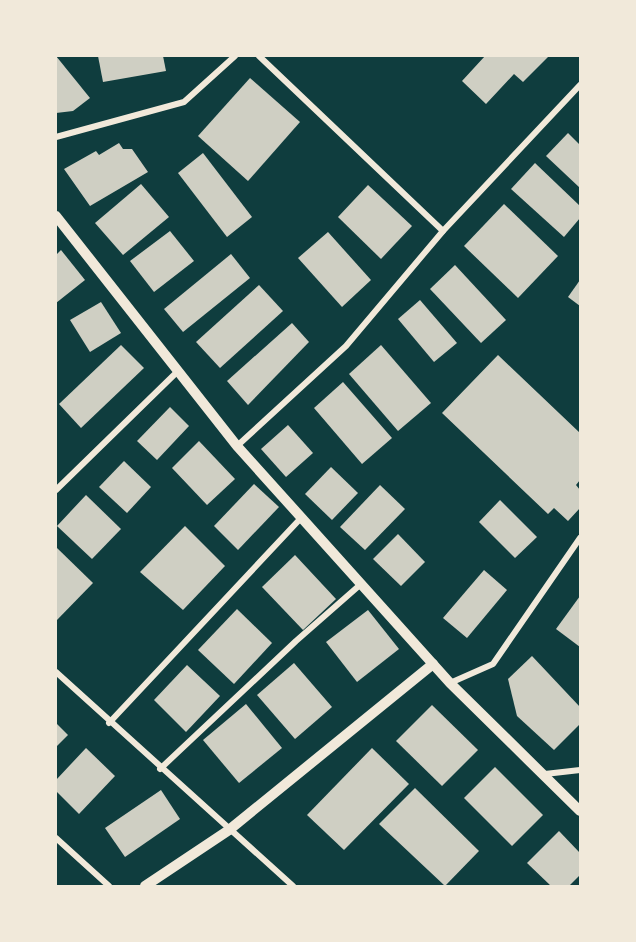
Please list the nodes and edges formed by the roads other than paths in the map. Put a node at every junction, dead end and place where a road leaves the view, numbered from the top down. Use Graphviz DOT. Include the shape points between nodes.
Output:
graph roads {
  1 [pos="235,56"];
  2 [pos="259,56"];
  3 [pos="580,85"];
  4 [pos="56,137"];
  5 [pos="56,216"];
  6 [pos="443,231"];
  7 [pos="178,371"];
  8 [pos="237,446"];
  9 [pos="56,490"];
  10 [pos="301,518"];
  11 [pos="580,538"];
  12 [pos="361,584"];
  13 [pos="433,664"];
  14 [pos="56,672"];
  15 [pos="450,683"];
  16 [pos="109,723"];
  17 [pos="160,769"];
  18 [pos="580,770"];
  19 [pos="545,774"];
  20 [pos="580,811"];
  21 [pos="229,830"];
  22 [pos="56,838"];
  23 [pos="109,886"];
  24 [pos="145,886"];
  25 [pos="293,886"];
  1 -- 4 [label="street" via="184,102"];
  2 -- 6 [label="street"];
  3 -- 6 [label="street"];
  5 -- 7 [label="street"];
  6 -- 8 [label="street" via="346,346"];
  7 -- 8 [label="street"];
  7 -- 9 [label="street"];
  8 -- 10 [label="street"];
  10 -- 12 [label="street"];
  10 -- 16 [label="street"];
  11 -- 15 [label="street" via="494,664"];
  12 -- 13 [label="street"];
  12 -- 17 [label="street"];
  13 -- 15 [label="street"];
  13 -- 21 [label="street"];
  14 -- 16 [label="street"];
  15 -- 19 [label="street"];
  16 -- 17 [label="street"];
  17 -- 21 [label="street"];
  18 -- 19 [label="street"];
  19 -- 20 [label="street"];
  21 -- 24 [label="street"];
  21 -- 25 [label="street"];
  22 -- 23 [label="street"];
}
